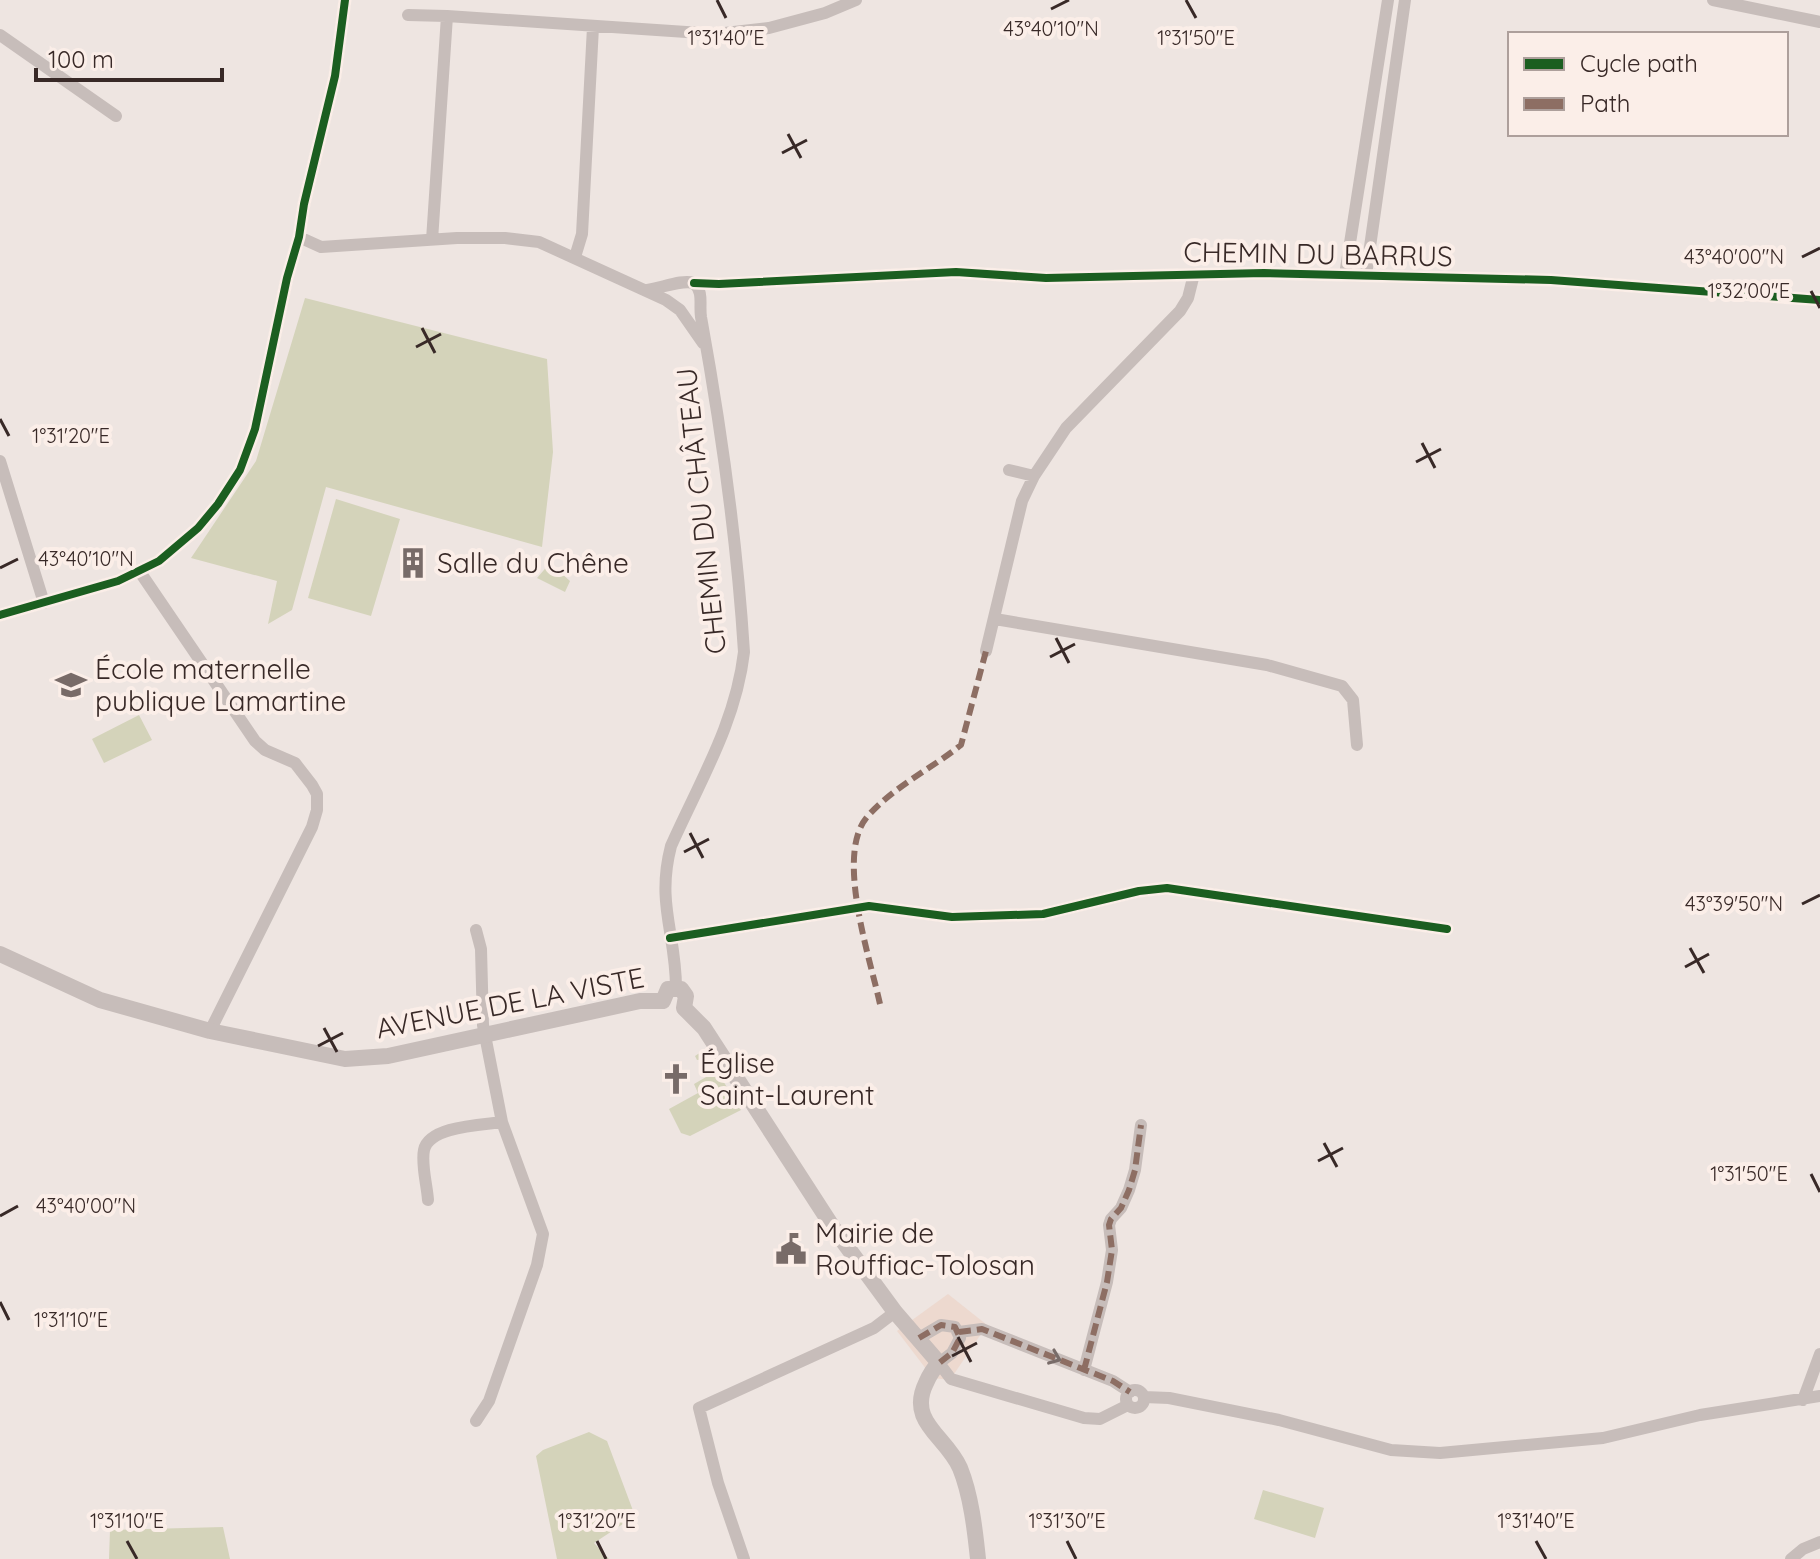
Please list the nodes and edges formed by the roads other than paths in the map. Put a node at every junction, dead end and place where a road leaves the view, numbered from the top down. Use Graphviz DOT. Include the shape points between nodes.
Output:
graph roads {
  1 [pos="345,0"];
  2 [pos="856,0"];
  3 [pos="1388,0"];
  4 [pos="1405,0"];
  5 [pos="1713,0"];
  6 [pos="408,15"];
  7 [pos="447,16"];
  8 [pos="1820,22"];
  9 [pos="593,27"];
  10 [pos="0,35"];
  11 [pos="116,116"];
  12 [pos="299,237"];
  13 [pos="432,240"];
  14 [pos="575,257"];
  15 [pos="1194,274"];
  16 [pos="1345,275"];
  17 [pos="1366,275"];
  18 [pos="694,283"];
  19 [pos="719,284"];
  20 [pos="674,285"];
  21 [pos="647,290"];
  22 [pos="700,300"];
  23 [pos="1820,300"];
  24 [pos="676,308"];
  25 [pos="707,349"];
  26 [pos="0,461"];
  27 [pos="1009,470"];
  28 [pos="1034,476"];
  29 [pos="140,572"];
  30 [pos="44,603"];
  31 [pos="0,615"];
  32 [pos="995,619"];
  33 [pos="986,651"];
  34 [pos="1357,745"];
  35 [pos="1447,929"];
  36 [pos="476,930"];
  37 [pos="670,938"];
  38 [pos="0,954"];
  39 [pos="676,988"];
  40 [pos="663,1001"];
  41 [pos="684,1008"];
  42 [pos="210,1031"];
  43 [pos="485,1035"];
  44 [pos="502,1122"];
  45 [pos="1141,1125"];
  46 [pos="428,1200"];
  47 [pos="895,1312"];
  48 [pos="959,1332"];
  49 [pos="919,1338"];
  50 [pos="1820,1354"];
  51 [pos="939,1363"];
  52 [pos="1084,1370"];
  53 [pos="1820,1396"];
  54 [pos="1129,1399"];
  55 [pos="1803,1400"];
  56 [pos="476,1421"];
  57 [pos="1820,1542"];
  58 [pos="744,1559"];
  59 [pos="978,1559"];
  60 [pos="1791,1559"];
  1 -- 12 [label="street" via="335,76"];
  2 -- 9 [label="street" via="769,28 716,34"];
  3 -- 16 [label="street"];
  4 -- 17 [label="street"];
  5 -- 8 [label="street"];
  6 -- 7 [label="street"];
  7 -- 9 [label="street"];
  7 -- 13 [label="street"];
  9 -- 14 [label="street" via="582,234"];
  10 -- 11 [label="street"];
  12 -- 13 [label="street, CHEMIN DU CHÂTEAU" via="321,247"];
  12 -- 29 [label="street" via="255,429 240,470 198,528"];
  13 -- 14 [label="street, CHEMIN DU CHÂTEAU" via="527,240"];
  14 -- 21 [label="street, CHEMIN DU CHÂTEAU"];
  15 -- 16 [label="street, CHEMIN DU BARRUS"];
  15 -- 19 [label="street, CHEMIN DU BARRUS" via="1046,278 956,272"];
  15 -- 28 [label="street" via="1180,311 1066,428"];
  16 -- 17 [label="street, CHEMIN DU BARRUS"];
  17 -- 23 [label="street, CHEMIN DU BARRUS" via="1565,281"];
  18 -- 19 [label="street, CHEMIN DU BARRUS"];
  18 -- 20 [label="street"];
  18 -- 22 [label="street"];
  19 -- 22 [label="street"];
  20 -- 21 [label="street"];
  20 -- 24 [label="street" via="670,295"];
  21 -- 24 [label="street, CHEMIN DU CHÂTEAU"];
  22 -- 24 [label="street" via="691,310"];
  22 -- 25 [label="street, CHEMIN DU CHÂTEAU"];
  24 -- 25 [label="street, CHEMIN DU CHÂTEAU"];
  25 -- 37 [label="street, CHEMIN DU CHÂTEAU" via="744,652 732,714 671,846 664,887"];
  26 -- 30 [label="street"];
  27 -- 28 [label="street"];
  28 -- 32 [label="street" via="1022,501"];
  29 -- 30 [label="street"];
  29 -- 42 [label="street" via="255,741 295,763 317,794 312,827"];
  30 -- 31 [label="street"];
  32 -- 33 [label="street"];
  32 -- 34 [label="street" via="1267,665 1342,686 1353,700"];
  35 -- 37 [label="street" via="1167,888 1043,914 969,918 869,906"];
  36 -- 43 [label="street"];
  37 -- 39 [label="street, CHEMIN DU CHÂTEAU"];
  38 -- 42 [label="street, AVENUE DE LA VISTE" via="100,1000"];
  39 -- 40 [label="street" via="668,989"];
  39 -- 41 [label="street" via="686,996"];
  40 -- 41 [label="street" via="671,1012"];
  40 -- 43 [label="street, AVENUE DE LA VISTE" via="640,1001"];
  41 -- 47 [label="street" via="704,1028 834,1229"];
  42 -- 43 [label="street, AVENUE DE LA VISTE" via="345,1059 388,1056"];
  43 -- 44 [label="street"];
  44 -- 46 [label="street" via="439,1132 430,1139 424,1149"];
  44 -- 56 [label="street" via="543,1234 489,1401"];
  45 -- 52 [label="street" via="1129,1190 1109,1225 1107,1282"];
  47 -- 49 [label="street"];
  47 -- 58 [label="street" via="874,1328 699,1408"];
  48 -- 49 [label="street" via="941,1325"];
  48 -- 51 [label="street" via="957,1346"];
  48 -- 52 [label="street, one-way" via="982,1329"];
  49 -- 51 [label="street"];
  50 -- 55 [label="street"];
  51 -- 54 [label="street" via="951,1379 1084,1418 1100,1419"];
  51 -- 59 [label="street" via="919,1399 920,1410 959,1466"];
  52 -- 54 [label="street" via="1113,1381"];
  53 -- 55 [label="street"];
  54 -- 55 [label="street" via="1137,1408 1144,1397 1169,1398 1391,1450 1427,1453 1603,1438 1700,1415"];
  57 -- 60 [label="street"];
}
